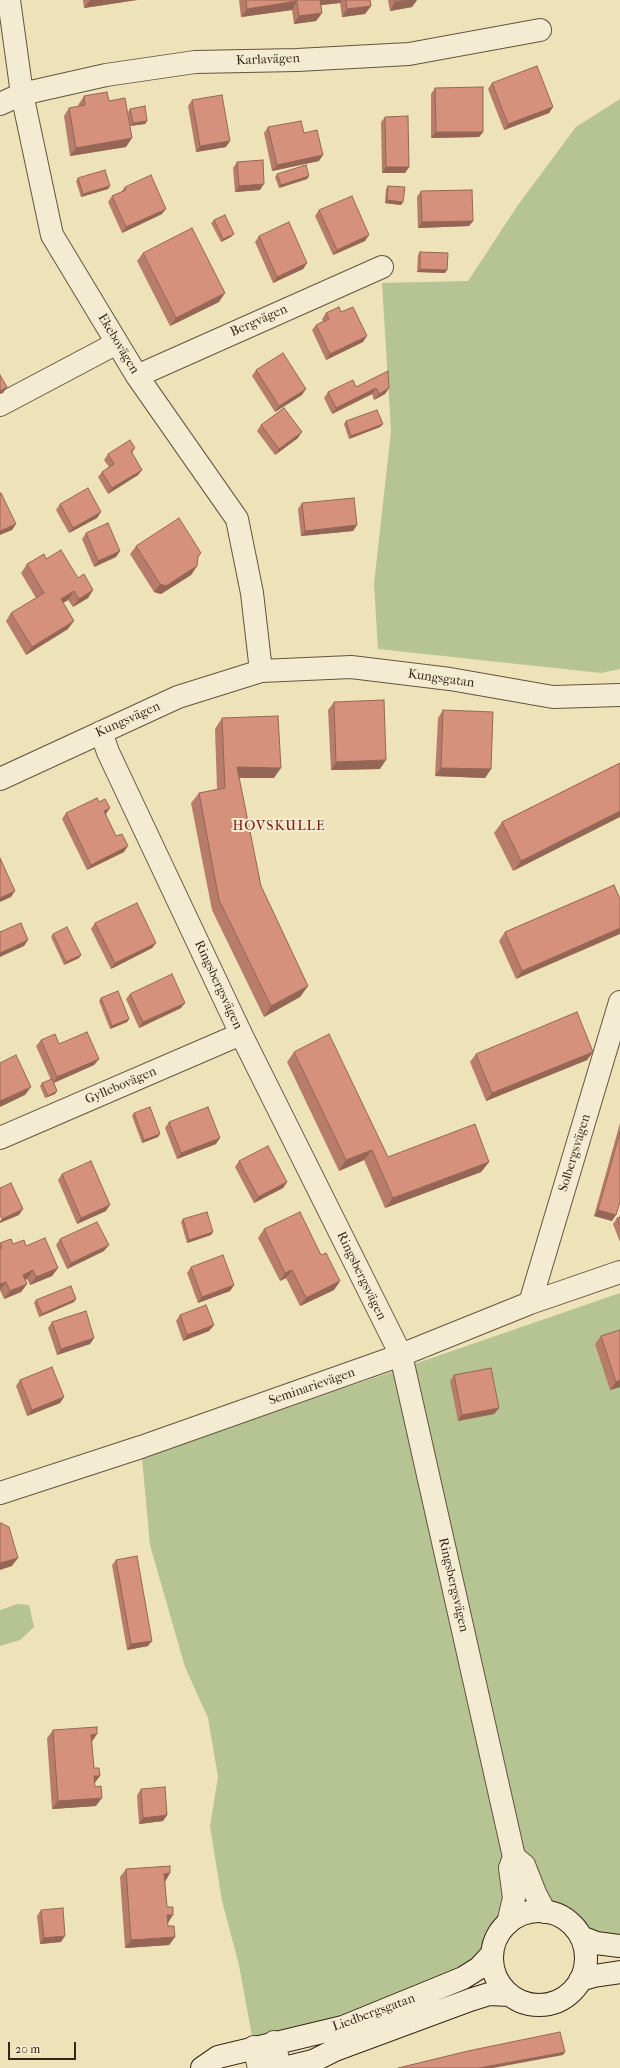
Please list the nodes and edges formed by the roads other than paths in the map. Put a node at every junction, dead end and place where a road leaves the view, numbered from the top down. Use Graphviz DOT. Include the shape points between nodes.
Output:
graph roads {
  1 [pos="9,0"];
  2 [pos="540,30"];
  3 [pos="22,94"];
  4 [pos="0,104"];
  5 [pos="382,267"];
  6 [pos="117,343"];
  7 [pos="137,376"];
  8 [pos="0,405"];
  9 [pos="261,671"];
  10 [pos="620,695"];
  11 [pos="100,732"];
  12 [pos="0,779"];
  13 [pos="620,1002"];
  14 [pos="241,1034"];
  15 [pos="0,1138"];
  16 [pos="620,1272"];
  17 [pos="530,1303"];
  18 [pos="401,1355"];
  19 [pos="0,1493"];
  20 [pos="514,1857"];
  21 [pos="545,1912"];
  22 [pos="508,1923"];
  23 [pos="581,1937"];
  24 [pos="620,1946"];
  25 [pos="492,1954"];
  26 [pos="620,1972"];
  27 [pos="580,1980"];
  28 [pos="510,1995"];
  29 [pos="264,2045"];
  30 [pos="202,2068"];
  31 [pos="259,2068"];
  32 [pos="280,2068"];
  33 [pos="284,2068"];
  1 -- 3 [label="street, Ekebovägen"];
  2 -- 3 [label="street, Karlavägen" via="409,54 195,62 106,75"];
  3 -- 4 [label="street, Karlavägen"];
  3 -- 6 [label="street, Ekebovägen" via="52,235"];
  5 -- 7 [label="street, Bergvägen"];
  6 -- 7 [label="street, Ekebovägen"];
  6 -- 8 [label="street"];
  7 -- 9 [label="street, Ekebovägen" via="237,519 252,592"];
  9 -- 10 [label="street, Kungsgatan" via="350,667 553,697"];
  9 -- 11 [label="street, Kungsvägen" via="178,697"];
  11 -- 12 [label="street, Kungsvägen"];
  11 -- 14 [label="street, Ringsbergsvägen"];
  13 -- 17 [label="street, Solbergsvägen"];
  14 -- 15 [label="street, Gyllebovägen"];
  14 -- 18 [label="street, Ringsbergsvägen"];
  16 -- 17 [label="street, Seminarievägen"];
  17 -- 18 [label="street, Seminarievägen"];
  18 -- 19 [label="street, Seminarievägen" via="141,1447"];
  18 -- 20 [label="street, Ringsbergsvägen"];
  20 -- 21 [label="street, Ringsbergsvägen" via="524,1866 534,1893"];
  20 -- 22 [label="street, Ringsbergsvägen" via="510,1868 514,1898"];
  21 -- 22 [label="street" via="526,1913"];
  21 -- 23 [label="street" via="561,1917"];
  22 -- 25 [label="street" via="497,1938"];
  23 -- 24 [label="street" via="596,1944"];
  23 -- 27 [label="street" via="586,1957"];
  25 -- 28 [label="street" via="500,1985"];
  25 -- 29 [label="street, Liedbergsgatan" via="479,1968 463,1978 344,2027"];
  26 -- 27 [label="street"];
  27 -- 28 [label="street" via="569,1994 548,2004 526,2003"];
  28 -- 33 [label="street, Liedbergsgatan" via="489,1994 470,2000 335,2050 313,2061"];
  29 -- 30 [label="street, Liedbergsgatan" via="218,2057"];
  29 -- 31 [label="street"];
  29 -- 32 [label="street"];
}
